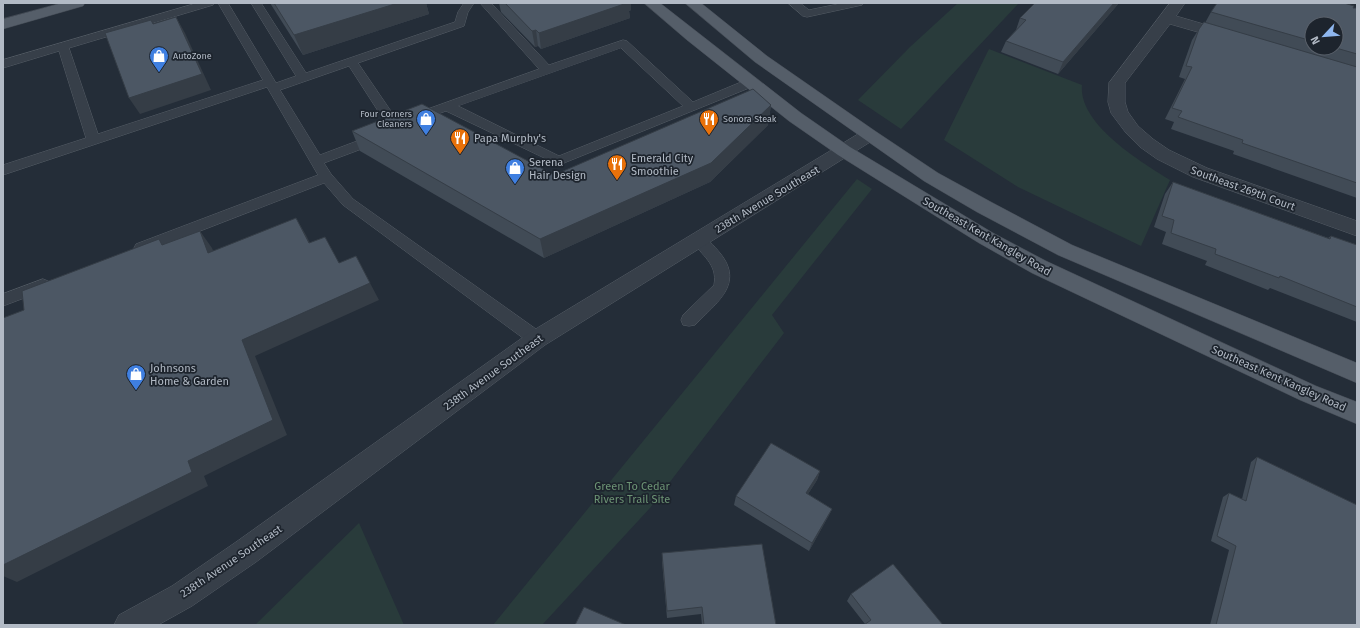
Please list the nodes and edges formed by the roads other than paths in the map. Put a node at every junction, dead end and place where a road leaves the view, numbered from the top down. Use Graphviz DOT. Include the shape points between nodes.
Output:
graph roads {
  1 [pos="78,3"];
  2 [pos="209,3"];
  3 [pos="223,3"];
  4 [pos="256,3"];
  5 [pos="469,3"];
  6 [pos="485,3"];
  7 [pos="651,3"];
  8 [pos="692,3"];
  9 [pos="792,3"];
  10 [pos="822,3"];
  11 [pos="858,3"];
  12 [pos="1178,3"];
  13 [pos="807,14"];
  14 [pos="1167,18"];
  15 [pos="3,24"];
  16 [pos="1243,41"];
  17 [pos="63,46"];
  18 [pos="351,61"];
  19 [pos="3,64"];
  20 [pos="547,70"];
  21 [pos="303,78"];
  22 [pos="750,83"];
  23 [pos="272,85"];
  24 [pos="447,106"];
  25 [pos="692,107"];
  26 [pos="394,124"];
  27 [pos="869,135"];
  28 [pos="93,140"];
  29 [pos="844,151"];
  30 [pos="317,161"];
  31 [pos="3,170"];
  32 [pos="326,177"];
  33 [pos="1357,229"];
  34 [pos="699,240"];
  35 [pos="128,253"];
  36 [pos="57,280"];
  37 [pos="3,300"];
  38 [pos="689,320"];
  39 [pos="537,339"];
  40 [pos="1357,373"];
  41 [pos="1357,413"];
  42 [pos="129,625"];
  1 -- 15 [label="main road"];
  2 -- 17 [label="lane"];
  3 -- 23 [label="lane"];
  4 -- 21 [label="lane"];
  5 -- 18 [label="lane" via="460,24"];
  6 -- 20 [label="lane"];
  7 -- 22 [label="main road, Southeast Kent Kangley Road"];
  8 -- 27 [label="main road" via="761,59"];
  9 -- 13 [label="lane"];
  10 -- 13 [label="lane"];
  11 -- 13 [label="lane"];
  12 -- 14 [label="street, Southeast 269th Court"];
  14 -- 16 [label="street"];
  14 -- 33 [label="street, Southeast 269th Court" via="1117,83 1119,112 1136,134 1182,166"];
  17 -- 19 [label="lane"];
  17 -- 28 [label="lane"];
  18 -- 21 [label="lane"];
  18 -- 26 [label="lane"];
  20 -- 24 [label="lane"];
  20 -- 25 [label="lane" via="623,43"];
  21 -- 23 [label="lane"];
  22 -- 25 [label="lane"];
  22 -- 29 [label="main road, Southeast Kent Kangley Road"];
  23 -- 28 [label="lane"];
  23 -- 30 [label="lane"];
  24 -- 25 [label="lane" via="558,161"];
  24 -- 26 [label="lane"];
  26 -- 30 [label="lane" via="380,137"];
  27 -- 29 [label="street, 238th Avenue Southeast"];
  27 -- 40 [label="main road" via="931,177 1038,237"];
  28 -- 31 [label="lane"];
  29 -- 34 [label="street, 238th Avenue Southeast"];
  29 -- 41 [label="main road, Southeast Kent Kangley Road" via="1039,267 1308,393"];
  30 -- 32 [label="lane"];
  32 -- 35 [label="lane"];
  32 -- 39 [label="lane" via="348,202"];
  34 -- 38 [label="lane" via="720,264 724,272 723,281 721,287"];
  34 -- 39 [label="street, 238th Avenue Southeast"];
  36 -- 37 [label="lane"];
  39 -- 42 [label="street, 238th Avenue Southeast" via="246,552 182,596"];
}
